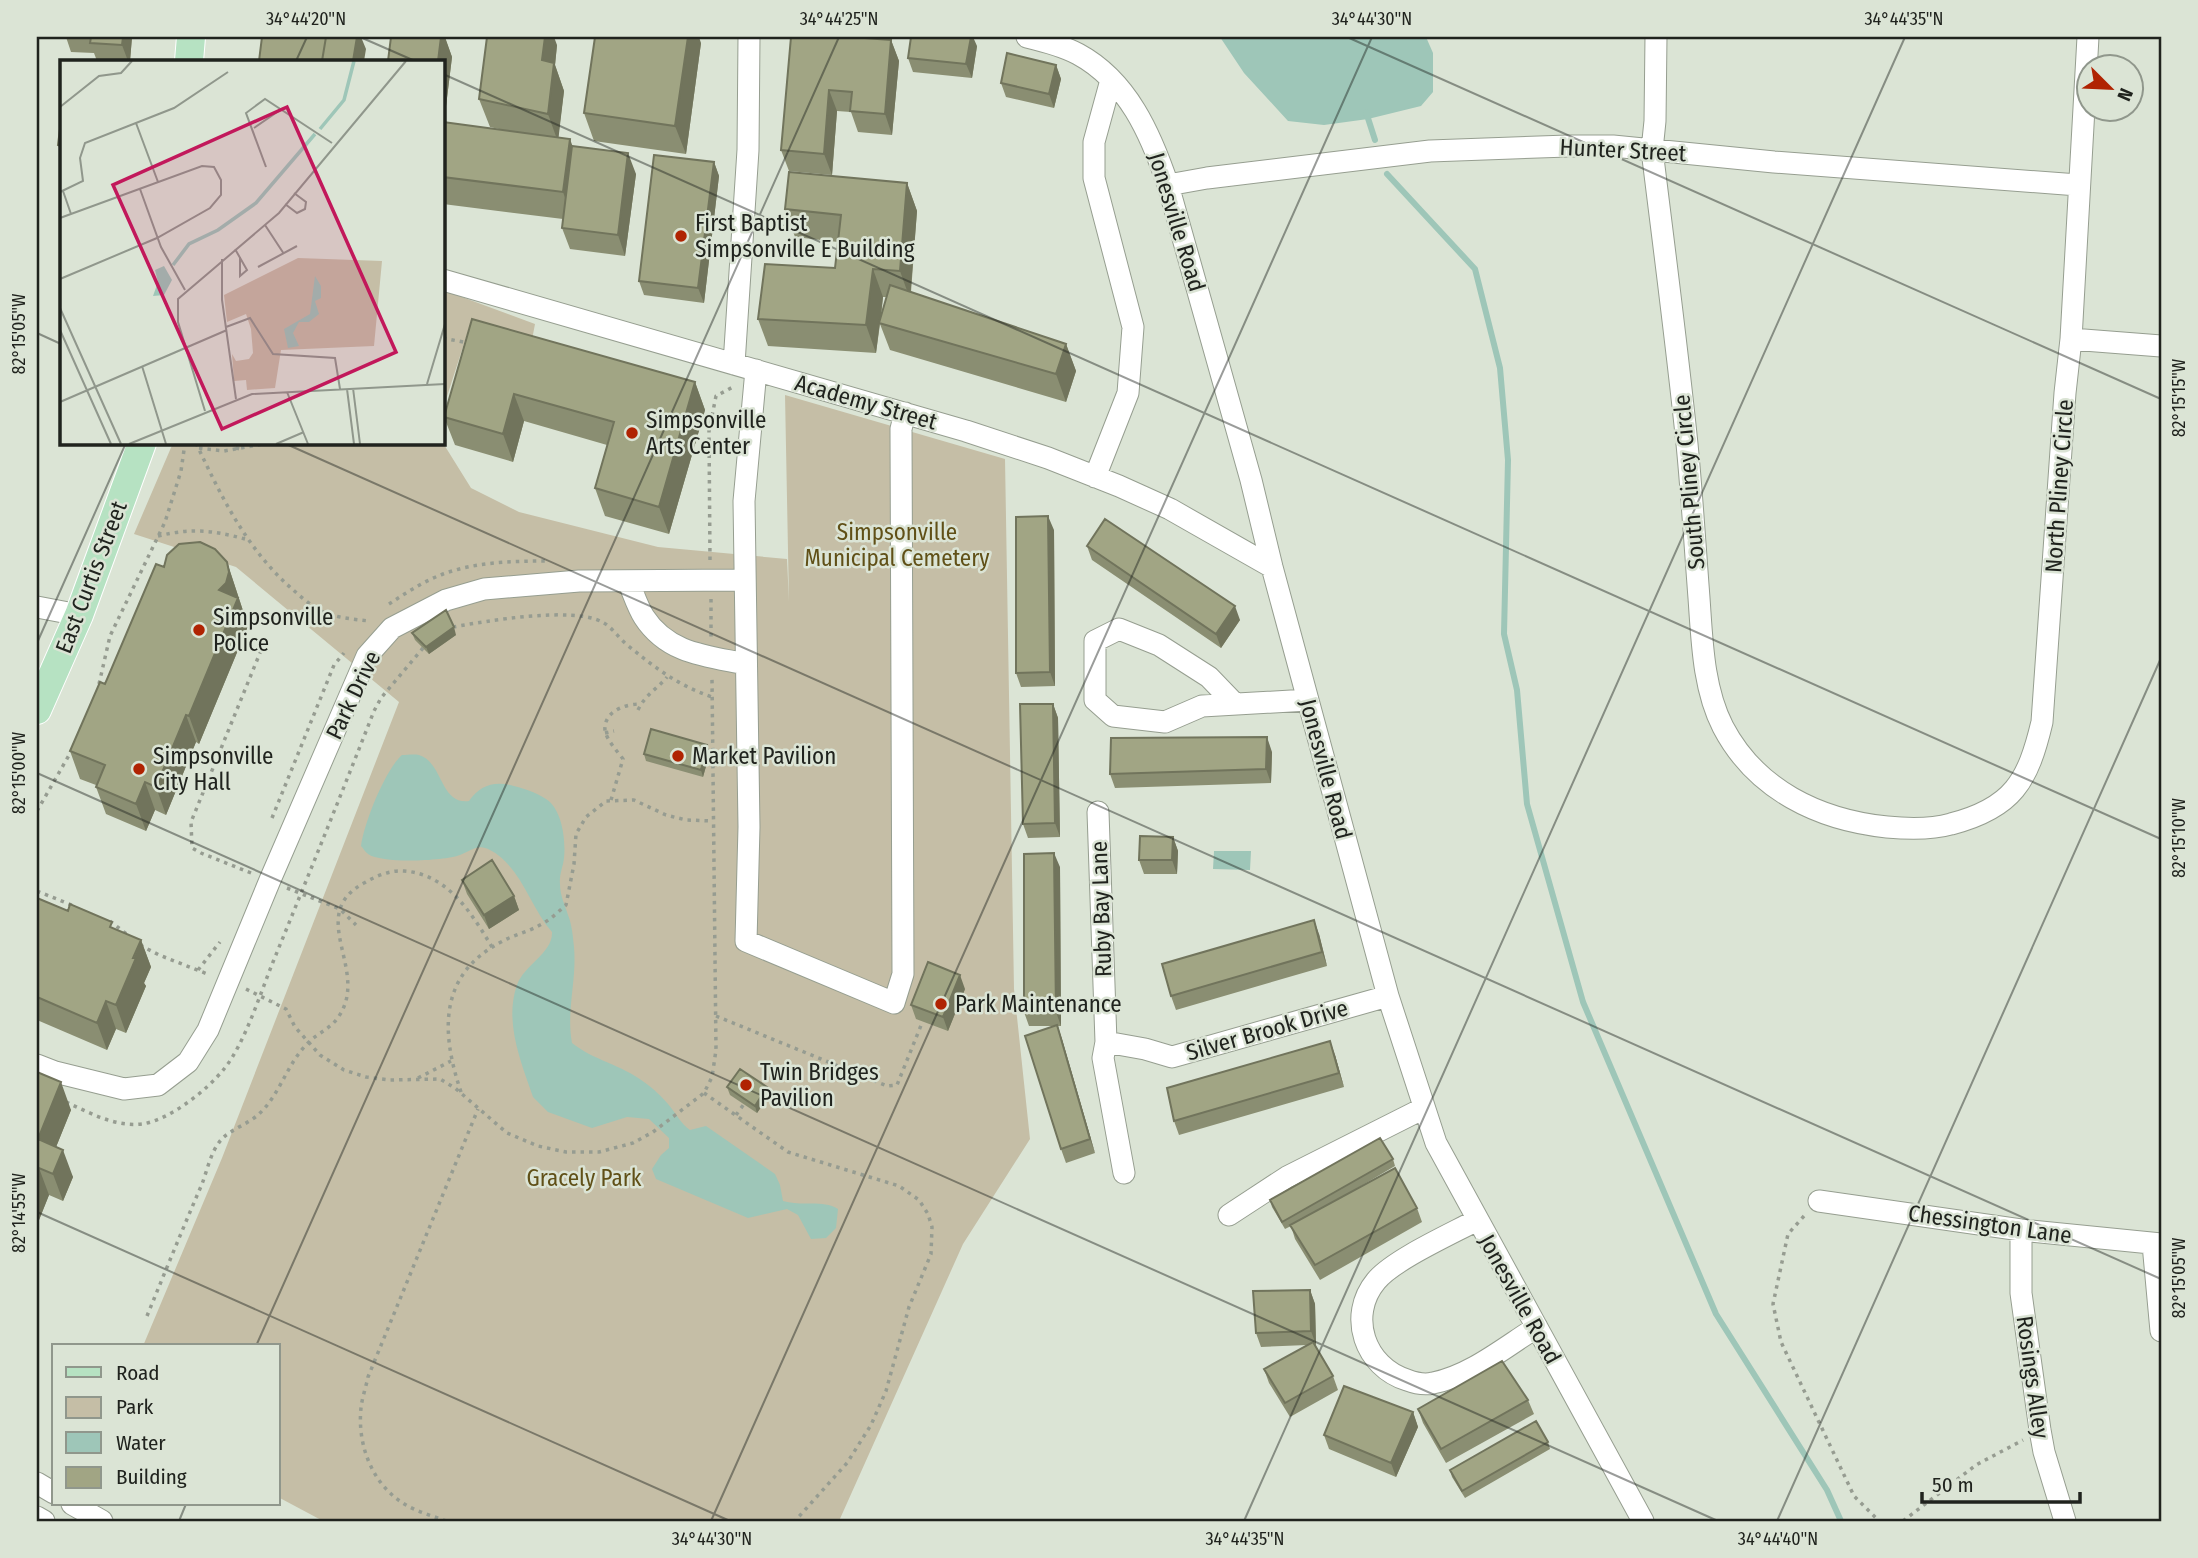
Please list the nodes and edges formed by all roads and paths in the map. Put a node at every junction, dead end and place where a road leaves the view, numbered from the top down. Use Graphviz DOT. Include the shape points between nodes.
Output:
graph roads {
  1 [pos="191,37"];
  2 [pos="750,37"];
  3 [pos="1027,37"];
  4 [pos="1656,37"];
  5 [pos="2088,37"];
  6 [pos="189,60"];
  7 [pos="1111,80"];
  8 [pos="1652,150"];
  9 [pos="1168,185"];
  10 [pos="2078,185"];
  11 [pos="444,280"];
  12 [pos="444,338"];
  13 [pos="2071,339"];
  14 [pos="478,345"];
  15 [pos="2161,346"];
  16 [pos="734,364"];
  17 [pos="756,370"];
  18 [pos="733,387"];
  19 [pos="905,413"];
  20 [pos="142,444"];
  21 [pos="185,444"];
  22 [pos="239,444"];
  23 [pos="259,444"];
  24 [pos="197,445"];
  25 [pos="237,450"];
  26 [pos="1095,477"];
  27 [pos="158,536"];
  28 [pos="246,539"];
  29 [pos="551,561"];
  30 [pos="1272,567"];
  31 [pos="711,580"];
  32 [pos="745,580"];
  33 [pos="628,581"];
  34 [pos="386,606"];
  35 [pos="37,607"];
  36 [pos="377,613"];
  37 [pos="79,615"];
  38 [pos="369,621"];
  39 [pos="453,627"];
  40 [pos="360,632"];
  41 [pos="352,643"];
  42 [pos="262,648"];
  43 [pos="711,657"];
  44 [pos="746,664"];
  45 [pos="667,677"];
  46 [pos="96,694"];
  47 [pos="712,697"];
  48 [pos="1308,699"];
  49 [pos="1235,704"];
  50 [pos="37,710"];
  51 [pos="614,731"];
  52 [pos="606,733"];
  53 [pos="78,740"];
  54 [pos="611,801"];
  55 [pos="37,811"];
  56 [pos="1098,812"];
  57 [pos="713,821"];
  58 [pos="270,822"];
  59 [pos="1885,827"];
  60 [pos="254,860"];
  61 [pos="249,873"];
  62 [pos="259,876"];
  63 [pos="282,886"];
  64 [pos="37,891"];
  65 [pos="75,907"];
  66 [pos="340,909"];
  67 [pos="100,917"];
  68 [pos="356,925"];
  69 [pos="223,934"];
  70 [pos="492,947"];
  71 [pos="198,970"];
  72 [pos="217,977"];
  73 [pos="241,988"];
  74 [pos="1388,996"];
  75 [pos="716,1016"];
  76 [pos="922,1023"];
  77 [pos="308,1042"];
  78 [pos="1105,1042"];
  79 [pos="451,1061"];
  80 [pos="37,1065"];
  81 [pos="416,1079"];
  82 [pos="704,1093"];
  83 [pos="462,1095"];
  84 [pos="744,1104"];
  85 [pos="1424,1108"];
  86 [pos="478,1109"];
  87 [pos="736,1115"];
  88 [pos="1124,1173"];
  89 [pos="1819,1200"];
  90 [pos="1229,1214"];
  91 [pos="1477,1220"];
  92 [pos="2021,1230"];
  93 [pos="2157,1244"];
  94 [pos="147,1316"];
  95 [pos="1537,1327"];
  96 [pos="2161,1331"];
  97 [pos="2040,1430"];
  98 [pos="76,1506"];
  99 [pos="37,1517"];
  100 [pos="44,1521"];
  101 [pos="102,1521"];
  102 [pos="446,1521"];
  103 [pos="795,1521"];
  104 [pos="1643,1521"];
  105 [pos="1879,1521"];
  106 [pos="1903,1521"];
  107 [pos="2065,1521"];
  1 -- 6 [label="main road"];
  2 -- 16 [label="street" via="748,150"];
  3 -- 7 [label="street, Jonesville Road" via="1078,54"];
  4 -- 8 [label="street, South Pliney Circle"];
  5 -- 10 [label="street, North Pliney Circle"];
  7 -- 9 [label="street, Jonesville Road" via="1146,128"];
  7 -- 26 [label="street" via="1094,142 1094,178 1133,327 1128,393"];
  8 -- 9 [label="street, Hunter Street" via="1568,146 1437,150"];
  8 -- 10 [label="street, Hunter Street"];
  8 -- 59 [label="street, South Pliney Circle" via="1687,445 1703,648 1721,724 1744,760 1788,797 1839,818"];
  9 -- 30 [label="street, Jonesville Road"];
  10 -- 13 [label="street, North Pliney Circle"];
  11 -- 16 [label="street, Academy Street"];
  12 -- 14 [label="path"];
  13 -- 15 [label="street"];
  13 -- 59 [label="street, North Pliney Circle" via="2042,722 2031,765 2007,798 1979,815 1935,827"];
  16 -- 17 [label="street, Academy Street"];
  17 -- 19 [label="street, Academy Street"];
  17 -- 32 [label="street" via="744,501"];
  18 -- 31 [label="path" via="716,396 709,431"];
  19 -- 26 [label="street, Academy Street"];
  19 -- 44 [label="street" via="901,429 903,974 894,1003 746,941"];
  20 -- 37 [label="main road, East Curtis Street"];
  21 -- 27 [label="path" via="181,471"];
  22 -- 25 [label="path"];
  23 -- 25 [label="path"];
  24 -- 25 [label="path" via="224,452"];
  24 -- 28 [label="path"];
  26 -- 30 [label="street, Academy Street" via="1170,509"];
  27 -- 28 [label="path" via="202,530"];
  27 -- 46 [label="path" via="110,636"];
  28 -- 38 [label="path" via="274,573 319,610"];
  29 -- 34 [label="path" via="475,565 442,574"];
  30 -- 48 [label="street, Jonesville Road"];
  31 -- 32 [label="street, Park Drive"];
  31 -- 33 [label="street, Park Drive"];
  31 -- 43 [label="path"];
  32 -- 44 [label="street"];
  33 -- 43 [label="street" via="644,617 667,641 685,652"];
  33 -- 80 [label="street, Park Drive" via="484,589 446,600 392,628 367,656 208,1030 188,1062 158,1085 124,1089"];
  35 -- 37 [label="street"];
  36 -- 38 [label="path"];
  37 -- 50 [label="main road, East Curtis Street"];
  38 -- 40 [label="path"];
  39 -- 45 [label="path" via="540,615 591,617 604,622"];
  41 -- 58 [label="path" via="334,665"];
  42 -- 61 [label="path" via="191,822 192,848"];
  43 -- 44 [label="street"];
  43 -- 47 [label="path"];
  45 -- 47 [label="path"];
  45 -- 52 [label="path" via="639,707 626,704 617,709 605,726"];
  47 -- 57 [label="path"];
  48 -- 49 [label="street"];
  48 -- 74 [label="street, Jonesville Road"];
  49 -- 49 [label="street" via="1202,706 1165,722 1113,716 1095,700 1095,641 1119,629 1159,645 1209,677"];
  51 -- 52 [label="path"];
  52 -- 54 [label="path" via="623,759"];
  53 -- 55 [label="path"];
  54 -- 57 [label="path" via="634,800 666,815"];
  54 -- 70 [label="path" via="586,817 576,834 566,905 541,925"];
  56 -- 78 [label="street, Ruby Bay Lane"];
  57 -- 75 [label="path"];
  60 -- 61 [label="path"];
  61 -- 62 [label="path"];
  63 -- 66 [label="path"];
  64 -- 65 [label="path"];
  66 -- 68 [label="path"];
  66 -- 70 [label="path" via="348,894 378,875 404,871 424,876 458,896"];
  66 -- 77 [label="path" via="337,925 348,967 348,999 328,1029"];
  67 -- 71 [label="path" via="146,949"];
  69 -- 71 [label="path"];
  70 -- 79 [label="path" via="474,960 454,990 448,1028"];
  71 -- 72 [label="path"];
  73 -- 77 [label="path" via="286,1009"];
  74 -- 78 [label="street, Silver Brook Drive" via="1172,1057"];
  74 -- 85 [label="street, Jonesville Road"];
  75 -- 76 [label="path" via="887,1086 897,1084"];
  75 -- 82 [label="path" via="712,1077"];
  77 -- 81 [label="path" via="344,1070 366,1077"];
  77 -- 94 [label="path" via="260,1114 221,1140"];
  78 -- 88 [label="street, Ruby Bay Lane" via="1103,1058"];
  79 -- 81 [label="path"];
  79 -- 83 [label="path"];
  81 -- 83 [label="path" via="440,1079"];
  82 -- 86 [label="path" via="634,1143 599,1153 538,1146 507,1133"];
  82 -- 87 [label="path"];
  83 -- 86 [label="path"];
  84 -- 87 [label="path"];
  85 -- 90 [label="street" via="1287,1177"];
  85 -- 91 [label="street, Jonesville Road" via="1436,1143"];
  86 -- 102 [label="path" via="369,1377 361,1408 361,1441 384,1488 406,1506"];
  87 -- 103 [label="path" via="788,1152 899,1186 919,1200 932,1227 931,1254 871,1425 847,1463"];
  89 -- 92 [label="street, Chessington Lane"];
  89 -- 105 [label="path" via="1788,1234 1773,1304 1781,1342 1854,1496"];
  91 -- 95 [label="street, Jonesville Road"];
  91 -- 95 [label="street" via="1389,1268 1375,1281 1362,1318 1371,1354 1399,1378 1429,1384 1470,1368"];
  92 -- 93 [label="street, Chessington Lane"];
  92 -- 97 [label="street, Rosings Alley" via="2021,1293"];
  93 -- 96 [label="street"];
  95 -- 104 [label="street, Jonesville Road"];
  97 -- 106 [label="path" via="1976,1465"];
  97 -- 107 [label="street, Rosings Alley"];
  98 -- 101 [label="street"];
  99 -- 100 [label="street"];
}
